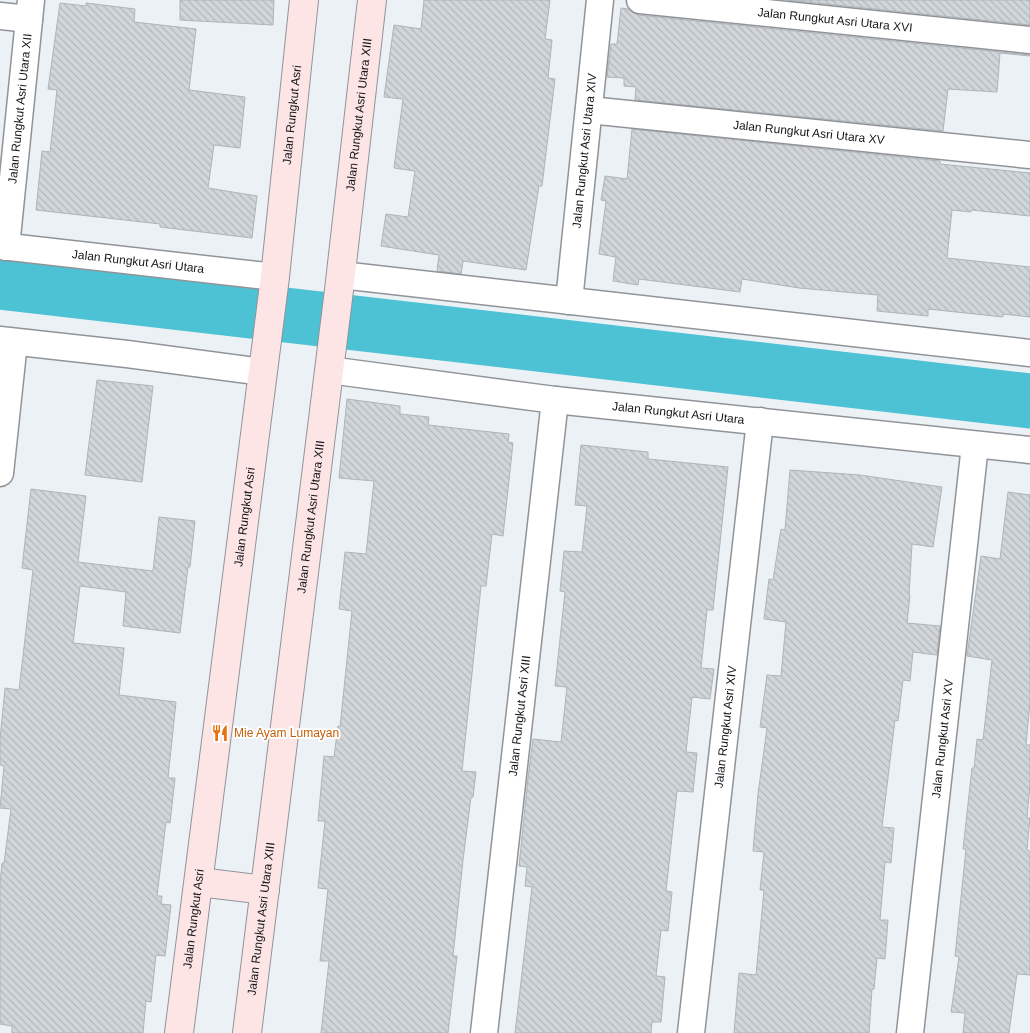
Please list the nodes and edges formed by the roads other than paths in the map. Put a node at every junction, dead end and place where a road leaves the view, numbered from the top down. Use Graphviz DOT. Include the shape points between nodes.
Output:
graph roads {
  1 [pos="304,0"];
  2 [pos="372,0"];
  3 [pos="600,0"];
  4 [pos="640,0"];
  5 [pos="30,10"];
  6 [pos="0,16"];
  7 [pos="1030,40"];
  8 [pos="589,110"];
  9 [pos="1030,155"];
  10 [pos="3,246"];
  11 [pos="274,283"];
  12 [pos="340,283"];
  13 [pos="569,301"];
  14 [pos="7,341"];
  15 [pos="1030,353"];
  16 [pos="264,361"];
  17 [pos="330,361"];
  18 [pos="555,400"];
  19 [pos="760,421"];
  20 [pos="975,445"];
  21 [pos="1030,450"];
  22 [pos="0,472"];
  23 [pos="199,882"];
  24 [pos="265,890"];
  25 [pos="179,1033"];
  26 [pos="247,1033"];
  27 [pos="484,1033"];
  28 [pos="691,1033"];
  29 [pos="910,1033"];
  1 -- 11 [label="street, Jalan Rungkut Asri"];
  2 -- 12 [label="street, Jalan Rungkut Asri Utara XIII"];
  3 -- 8 [label="street, Jalan Rungkut Asri Utara XIV"];
  4 -- 7 [label="street, Jalan Rungkut Asri Utara XVI"];
  5 -- 6 [label="street"];
  5 -- 10 [label="street, Jalan Rungkut Asri Utara XII"];
  8 -- 9 [label="street, Jalan Rungkut Asri Utara XV"];
  8 -- 13 [label="street, Jalan Rungkut Asri Utara XIV"];
  10 -- 11 [label="street, Jalan Rungkut Asri Utara"];
  11 -- 16 [label="street, Jalan Rungkut Asri"];
  12 -- 13 [label="street"];
  12 -- 17 [label="street, Jalan Rungkut Asri Utara XIII"];
  13 -- 15 [label="street"];
  14 -- 16 [label="street" via="127,354"];
  14 -- 22 [label="street"];
  16 -- 23 [label="street, Jalan Rungkut Asri"];
  17 -- 18 [label="street, Jalan Rungkut Asri Utara"];
  17 -- 24 [label="street, Jalan Rungkut Asri Utara XIII"];
  18 -- 19 [label="street, Jalan Rungkut Asri Utara"];
  18 -- 27 [label="street, Jalan Rungkut Asri XIII"];
  19 -- 20 [label="street, Jalan Rungkut Asri Utara"];
  19 -- 28 [label="street, Jalan Rungkut Asri XIV"];
  20 -- 21 [label="street, Jalan Rungkut Asri Utara"];
  20 -- 29 [label="street, Jalan Rungkut Asri XV"];
  23 -- 24 [label="street"];
  23 -- 25 [label="street, Jalan Rungkut Asri"];
  24 -- 26 [label="street, Jalan Rungkut Asri Utara XIII"];
}
